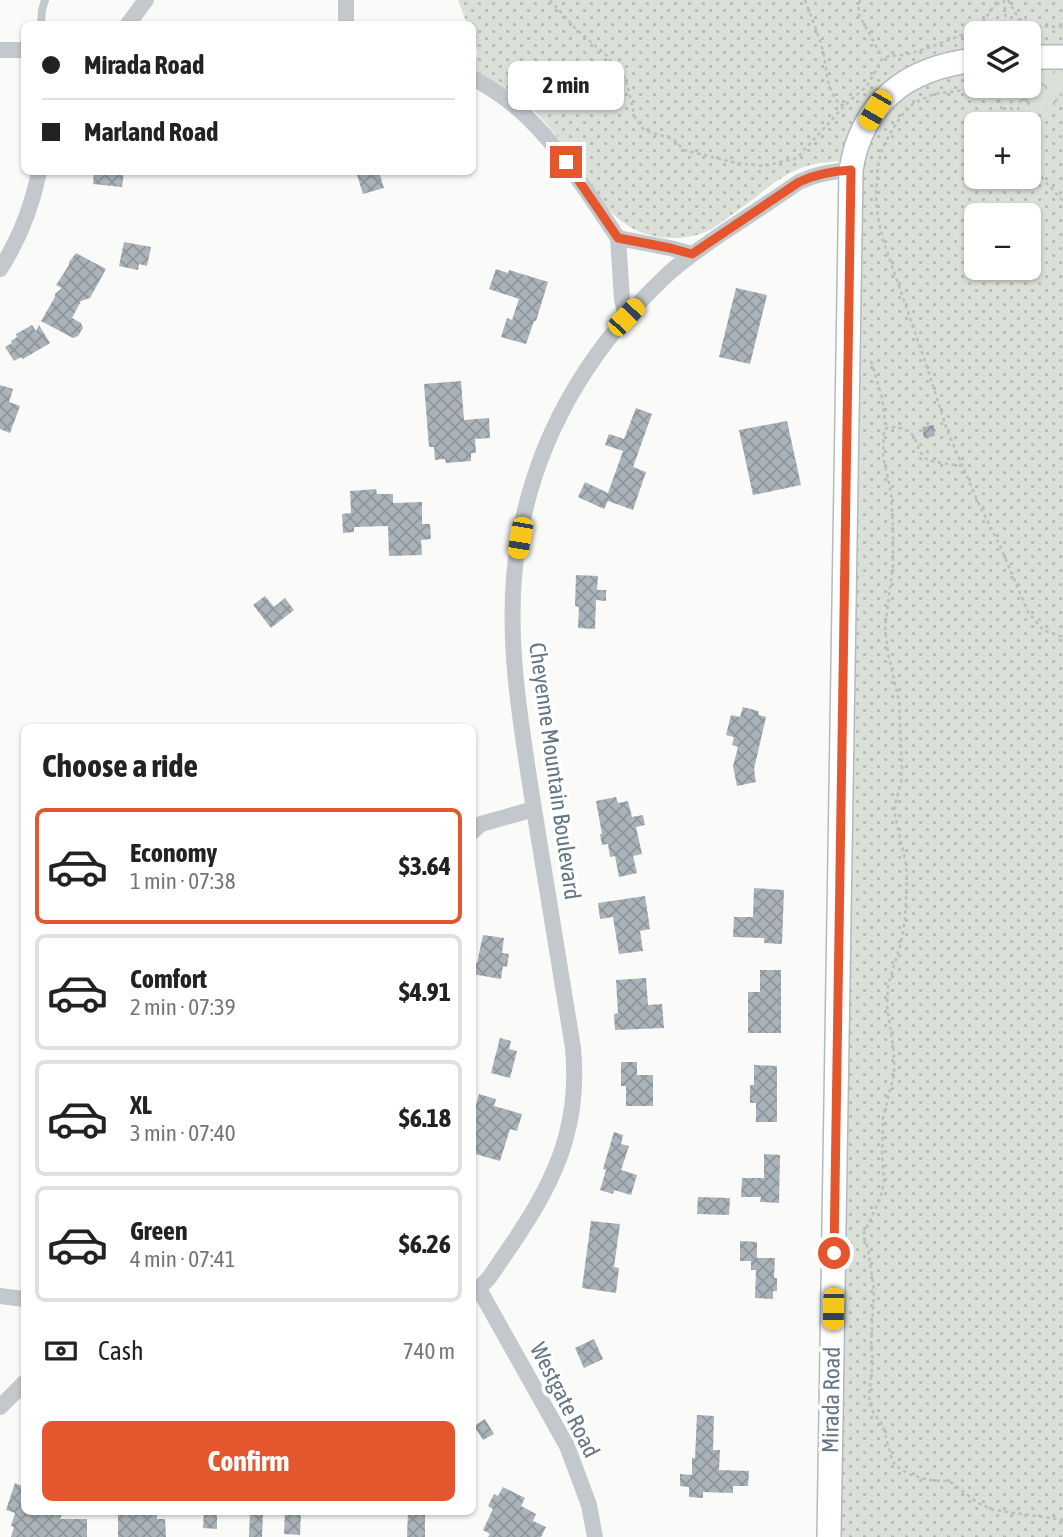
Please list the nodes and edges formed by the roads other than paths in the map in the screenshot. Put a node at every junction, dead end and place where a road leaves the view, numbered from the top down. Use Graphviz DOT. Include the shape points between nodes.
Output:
graph roads {
  1 [pos="45,0"];
  2 [pos="146,0"];
  3 [pos="346,0"];
  4 [pos="41,21"];
  5 [pos="130,21"];
  6 [pos="346,21"];
  7 [pos="0,50"];
  8 [pos="21,50"];
  9 [pos="1041,57"];
  10 [pos="1063,57"];
  11 [pos="964,62"];
  12 [pos="476,81"];
  13 [pos="851,170"];
  14 [pos="38,175"];
  15 [pos="618,238"];
  16 [pos="692,254"];
  17 [pos="0,269"];
  18 [pos="626,317"];
  19 [pos="534,810"];
  20 [pos="476,828"];
  21 [pos="476,1290"];
  22 [pos="0,1296"];
  23 [pos="21,1299"];
  24 [pos="21,1386"];
  25 [pos="0,1407"];
  26 [pos="595,1537"];
  27 [pos="829,1537"];
  1 -- 4 [label="lane"];
  2 -- 5 [label="street"];
  3 -- 6 [label="street"];
  7 -- 8 [label="street"];
  9 -- 10 [label="street"];
  11 -- 13 [label="street, Mirada Road" via="932,69 902,84 875,110 856,144"];
  12 -- 15 [label="street" via="519,108 537,126"];
  13 -- 16 [label="street, Cheyenne Mountain Boulevard" via="813,175 799,182"];
  13 -- 27 [label="street, Mirada Road"];
  14 -- 17 [label="street" via="21,228"];
  15 -- 16 [label="street"];
  15 -- 18 [label="street"];
  16 -- 18 [label="street, Cheyenne Mountain Boulevard"];
  18 -- 19 [label="street, Cheyenne Mountain Boulevard" via="578,381 559,417 544,450 523,523 514,578 513,644"];
  19 -- 20 [label="street"];
  19 -- 21 [label="street, Cheyenne Mountain Boulevard" via="573,1048 572,1106 562,1150 545,1192"];
  21 -- 26 [label="street, Westgate Road" via="567,1446 589,1504"];
  22 -- 23 [label="street"];
  24 -- 25 [label="street"];
}
